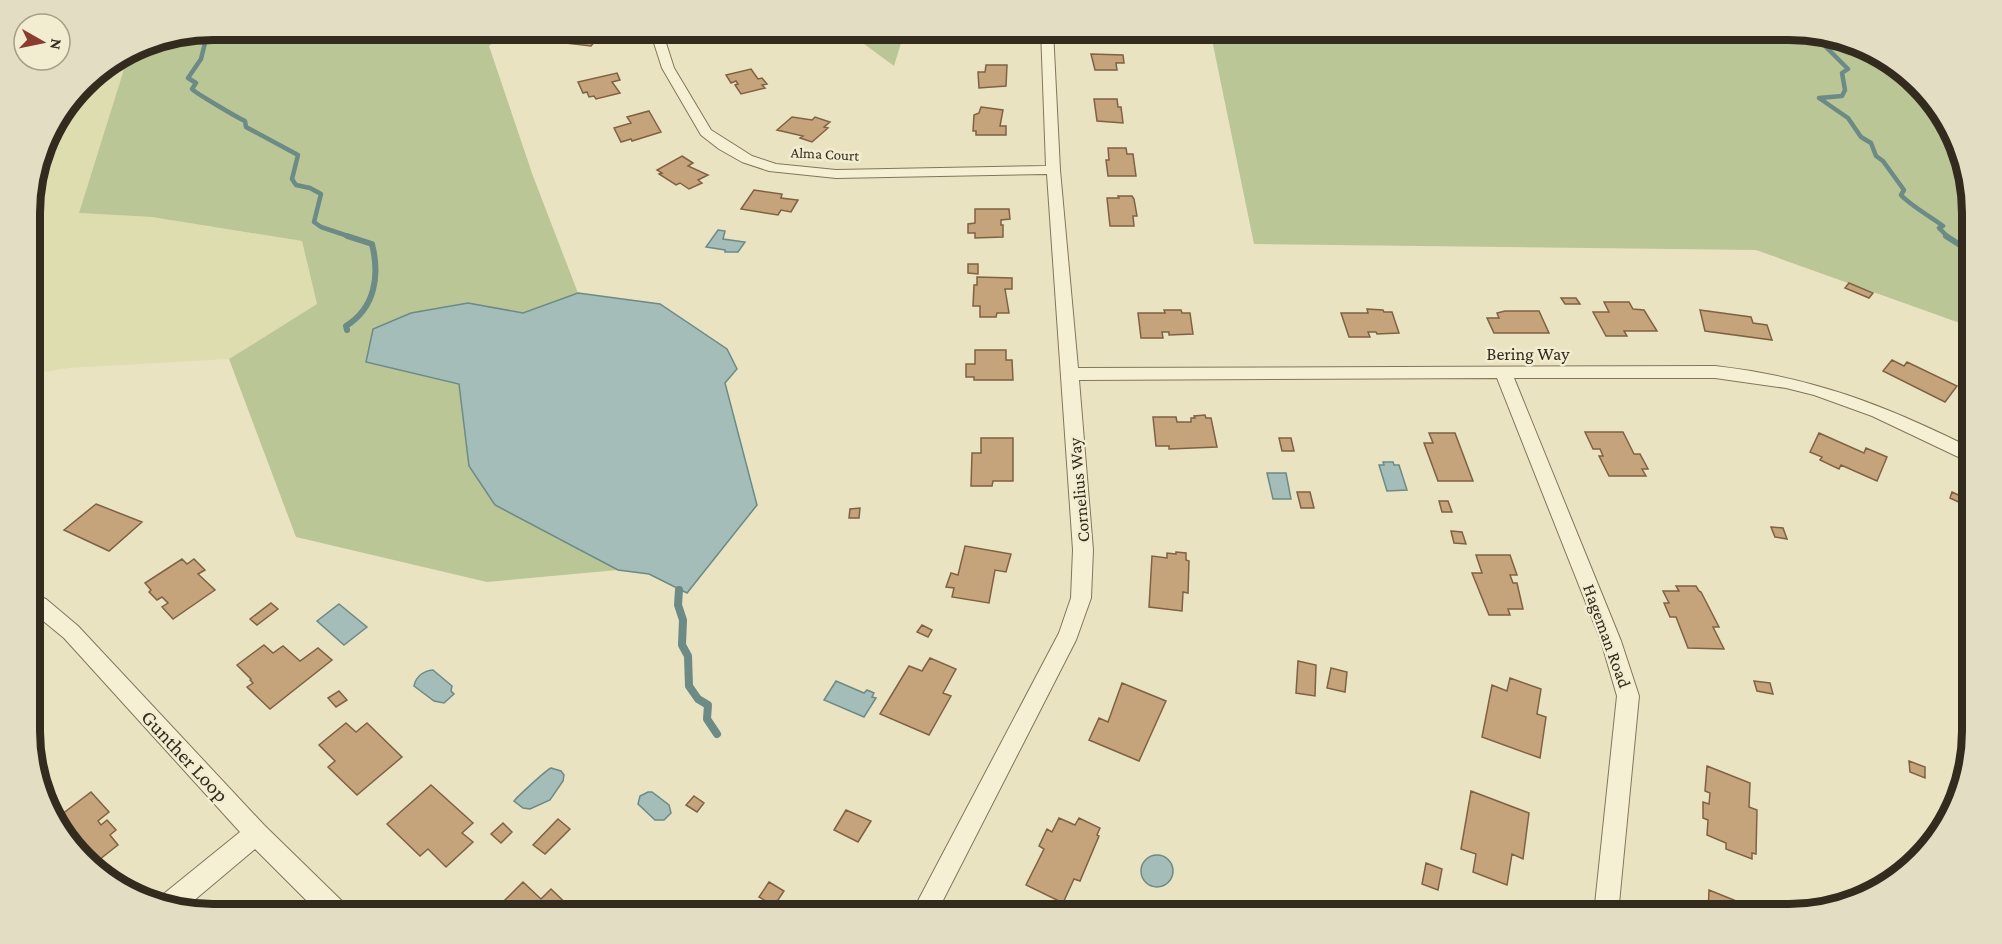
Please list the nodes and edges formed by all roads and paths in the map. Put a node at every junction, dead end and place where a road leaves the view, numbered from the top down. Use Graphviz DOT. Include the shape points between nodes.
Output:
graph roads {
  1 [pos="1047,40"];
  2 [pos="660,43"];
  3 [pos="1053,170"];
  4 [pos="1069,374"];
  5 [pos="1504,374"];
  6 [pos="1962,451"];
  7 [pos="40,608"];
  8 [pos="256,833"];
  9 [pos="177,899"];
  10 [pos="1607,903"];
  11 [pos="327,904"];
  12 [pos="928,904"];
  1 -- 3 [label="street, Cornelius Way"];
  2 -- 3 [label="street, Alma Court" via="668,68 706,132 747,159 774,168 836,174"];
  3 -- 4 [label="street, Cornelius Way"];
  4 -- 5 [label="street, Bering Way"];
  4 -- 12 [label="street, Cornelius Way" via="1083,550 1081,598 1069,634"];
  5 -- 6 [label="street, Bering Way" via="1715,372 1759,376 1858,402"];
  5 -- 10 [label="street, Hageman Road" via="1611,641 1628,696"];
  7 -- 8 [label="street, Gunther Loop" via="71,632"];
  8 -- 9 [label="street"];
  8 -- 11 [label="street, Gunther Loop"];
}
